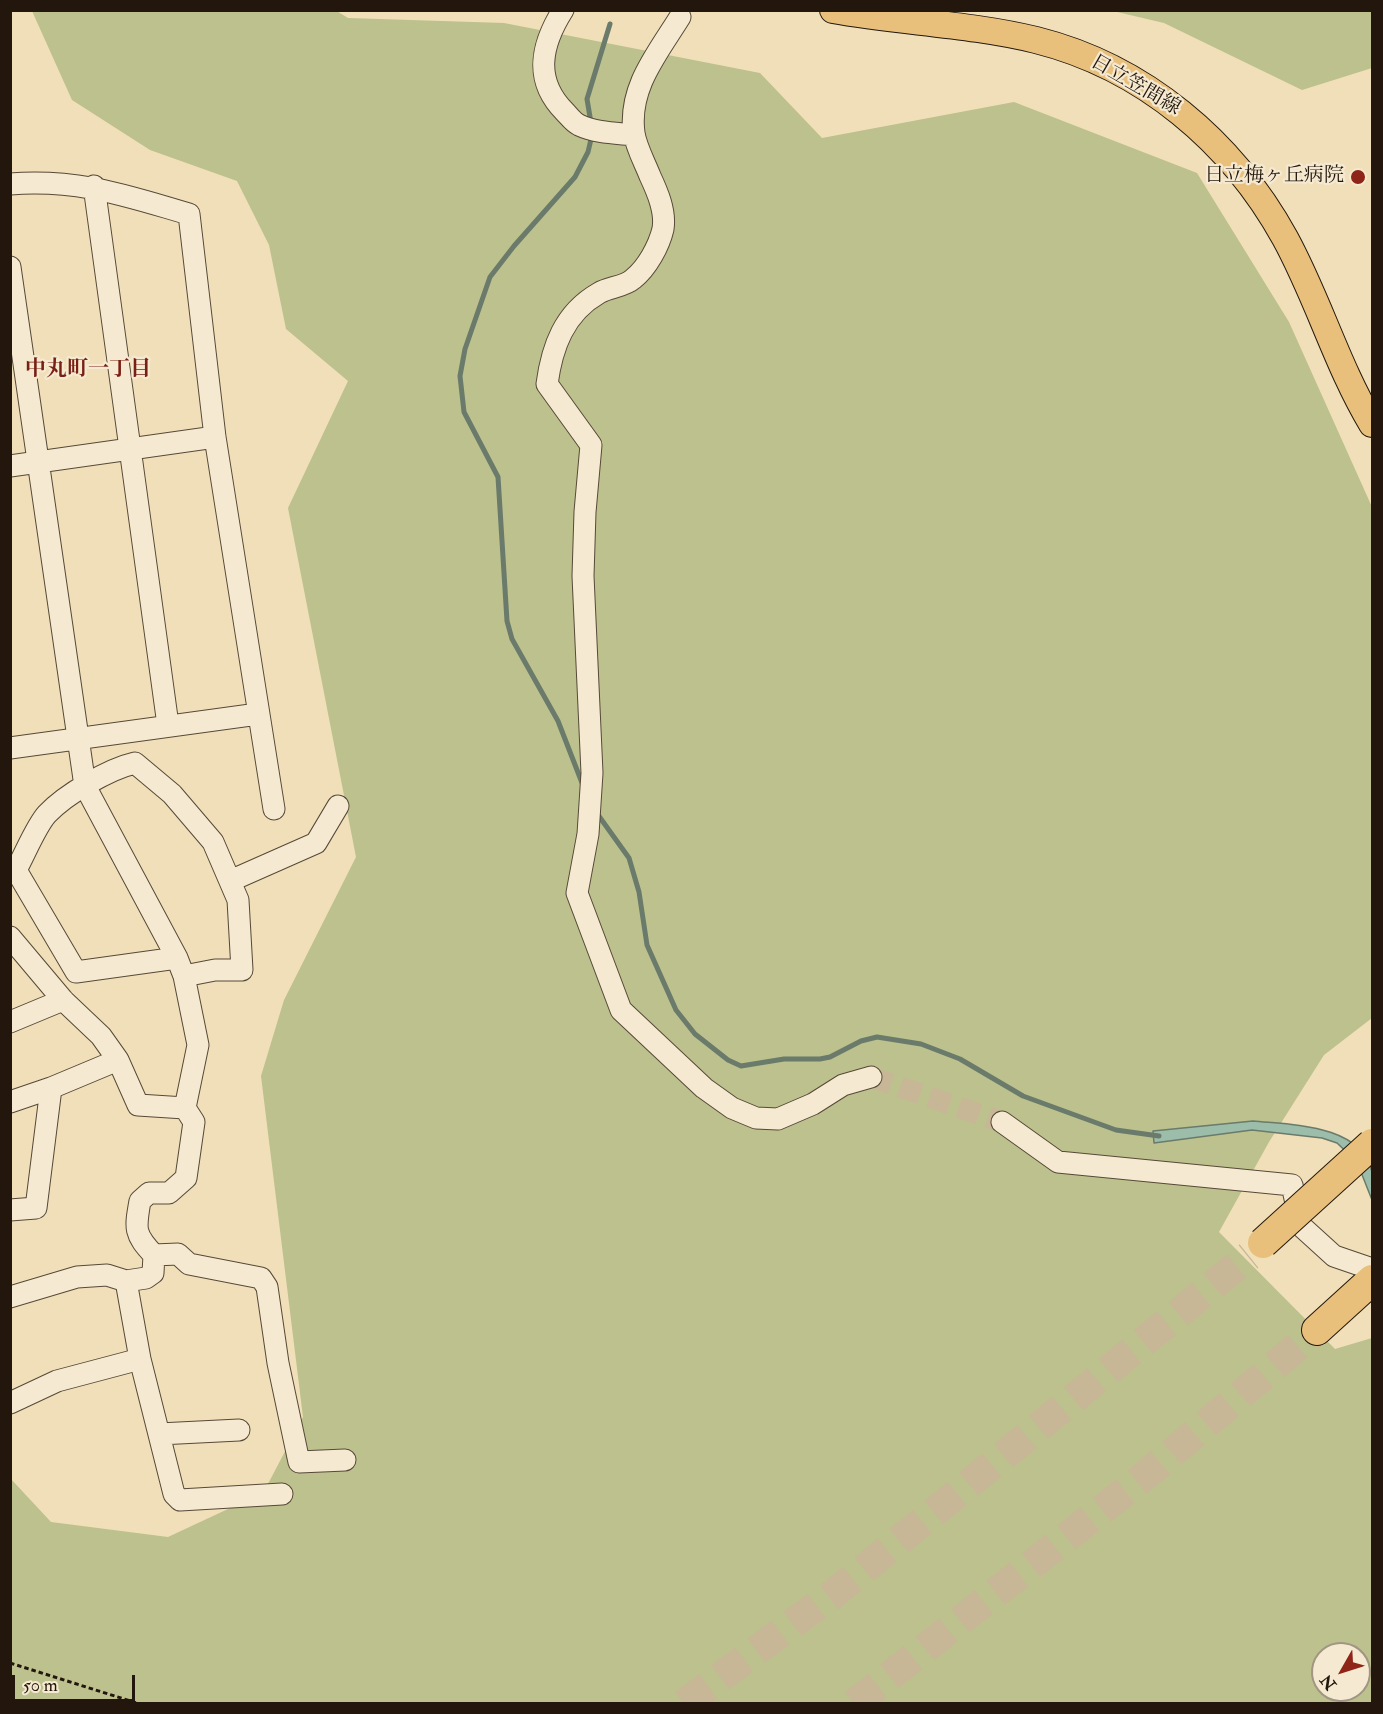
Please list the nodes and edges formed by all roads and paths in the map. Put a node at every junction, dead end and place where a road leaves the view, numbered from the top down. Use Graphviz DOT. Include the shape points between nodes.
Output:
graph roads {
  1 [pos="563,10"];
  2 [pos="833,10"];
  3 [pos="680,17"];
  4 [pos="634,135"];
  5 [pos="10,184"];
  6 [pos="94,186"];
  7 [pos="11,275"];
  8 [pos="18,375"];
  9 [pos="1372,424"];
  10 [pos="215,436"];
  11 [pos="129,449"];
  12 [pos="39,462"];
  13 [pos="10,466"];
  14 [pos="258,714"];
  15 [pos="168,725"];
  16 [pos="77,738"];
  17 [pos="10,748"];
  18 [pos="85,786"];
  19 [pos="338,806"];
  20 [pos="274,809"];
  21 [pos="230,881"];
  22 [pos="11,939"];
  23 [pos="181,967"];
  24 [pos="63,1000"];
  25 [pos="10,1022"];
  26 [pos="118,1060"];
  27 [pos="871,1077"];
  28 [pos="51,1088"];
  29 [pos="10,1102"];
  30 [pos="185,1108"];
  31 [pos="1002,1122"];
  32 [pos="1372,1144"];
  33 [pos="10,1210"];
  34 [pos="1256,1249"];
  35 [pos="154,1255"];
  36 [pos="1372,1269"];
  37 [pos="1372,1280"];
  38 [pos="126,1281"];
  39 [pos="10,1297"];
  40 [pos="1324,1324"];
  41 [pos="140,1359"];
  42 [pos="10,1403"];
  43 [pos="239,1430"];
  44 [pos="159,1434"];
  45 [pos="345,1460"];
  46 [pos="282,1494"];
  47 [pos="10,1663"];
  48 [pos="140,1704"];
  1 -- 4 [label="street" via="549,33 543,57 546,81 555,102 577,124 601,132"];
  2 -- 9 [label="main road, 日立笠間線" via="985,30 1037,41 1122,74 1179,110 1212,139 1266,206 1286,239"];
  3 -- 4 [label="street" via="643,75 633,103"];
  4 -- 27 [label="street" via="660,199 663,227 654,253 632,280 599,293 578,310 560,333 551,356 547,384 591,445 583,576 592,773 588,834 577,893 621,1010 704,1088 732,1108 756,1118 778,1119 843,1085"];
  5 -- 6 [label="street" via="48,181"];
  6 -- 10 [label="street" via="189,214"];
  6 -- 11 [label="street"];
  7 -- 8 [label="street"];
  8 -- 12 [label="street"];
  10 -- 11 [label="street"];
  10 -- 14 [label="street"];
  11 -- 12 [label="street"];
  11 -- 15 [label="street"];
  12 -- 13 [label="street"];
  12 -- 16 [label="street"];
  14 -- 15 [label="street"];
  14 -- 20 [label="street"];
  15 -- 16 [label="street"];
  16 -- 17 [label="street"];
  16 -- 18 [label="street"];
  18 -- 21 [label="street" via="135,763 172,794 213,842"];
  18 -- 23 [label="street"];
  18 -- 23 [label="street" via="46,814 16,870 76,972"];
  19 -- 21 [label="street" via="315,843"];
  21 -- 23 [label="street" via="238,900 242,970"];
  22 -- 24 [label="street"];
  23 -- 30 [label="street" via="198,1045"];
  24 -- 25 [label="street"];
  24 -- 26 [label="street" via="101,1036"];
  26 -- 28 [label="street"];
  26 -- 30 [label="street" via="138,1105"];
  28 -- 29 [label="street"];
  28 -- 33 [label="street" via="36,1208"];
  30 -- 35 [label="street" via="194,1122 186,1178 169,1193 149,1193 140,1201 135,1227 139,1239"];
  31 -- 36 [label="street" via="1058,1162 1292,1185 1300,1226 1334,1256"];
  32 -- 34 [label="highway, bridge"];
  35 -- 38 [label="street" via="153,1273"];
  35 -- 45 [label="street" via="178,1254 189,1264 261,1278 267,1287 299,1462"];
  37 -- 40 [label="highway"];
  38 -- 39 [label="street" via="107,1275 77,1277"];
  38 -- 41 [label="street"];
  41 -- 42 [label="street" via="57,1381"];
  41 -- 44 [label="street"];
  43 -- 44 [label="street"];
  44 -- 46 [label="street" via="174,1494 180,1500"];
  47 -- 48 [label="path"];
}
